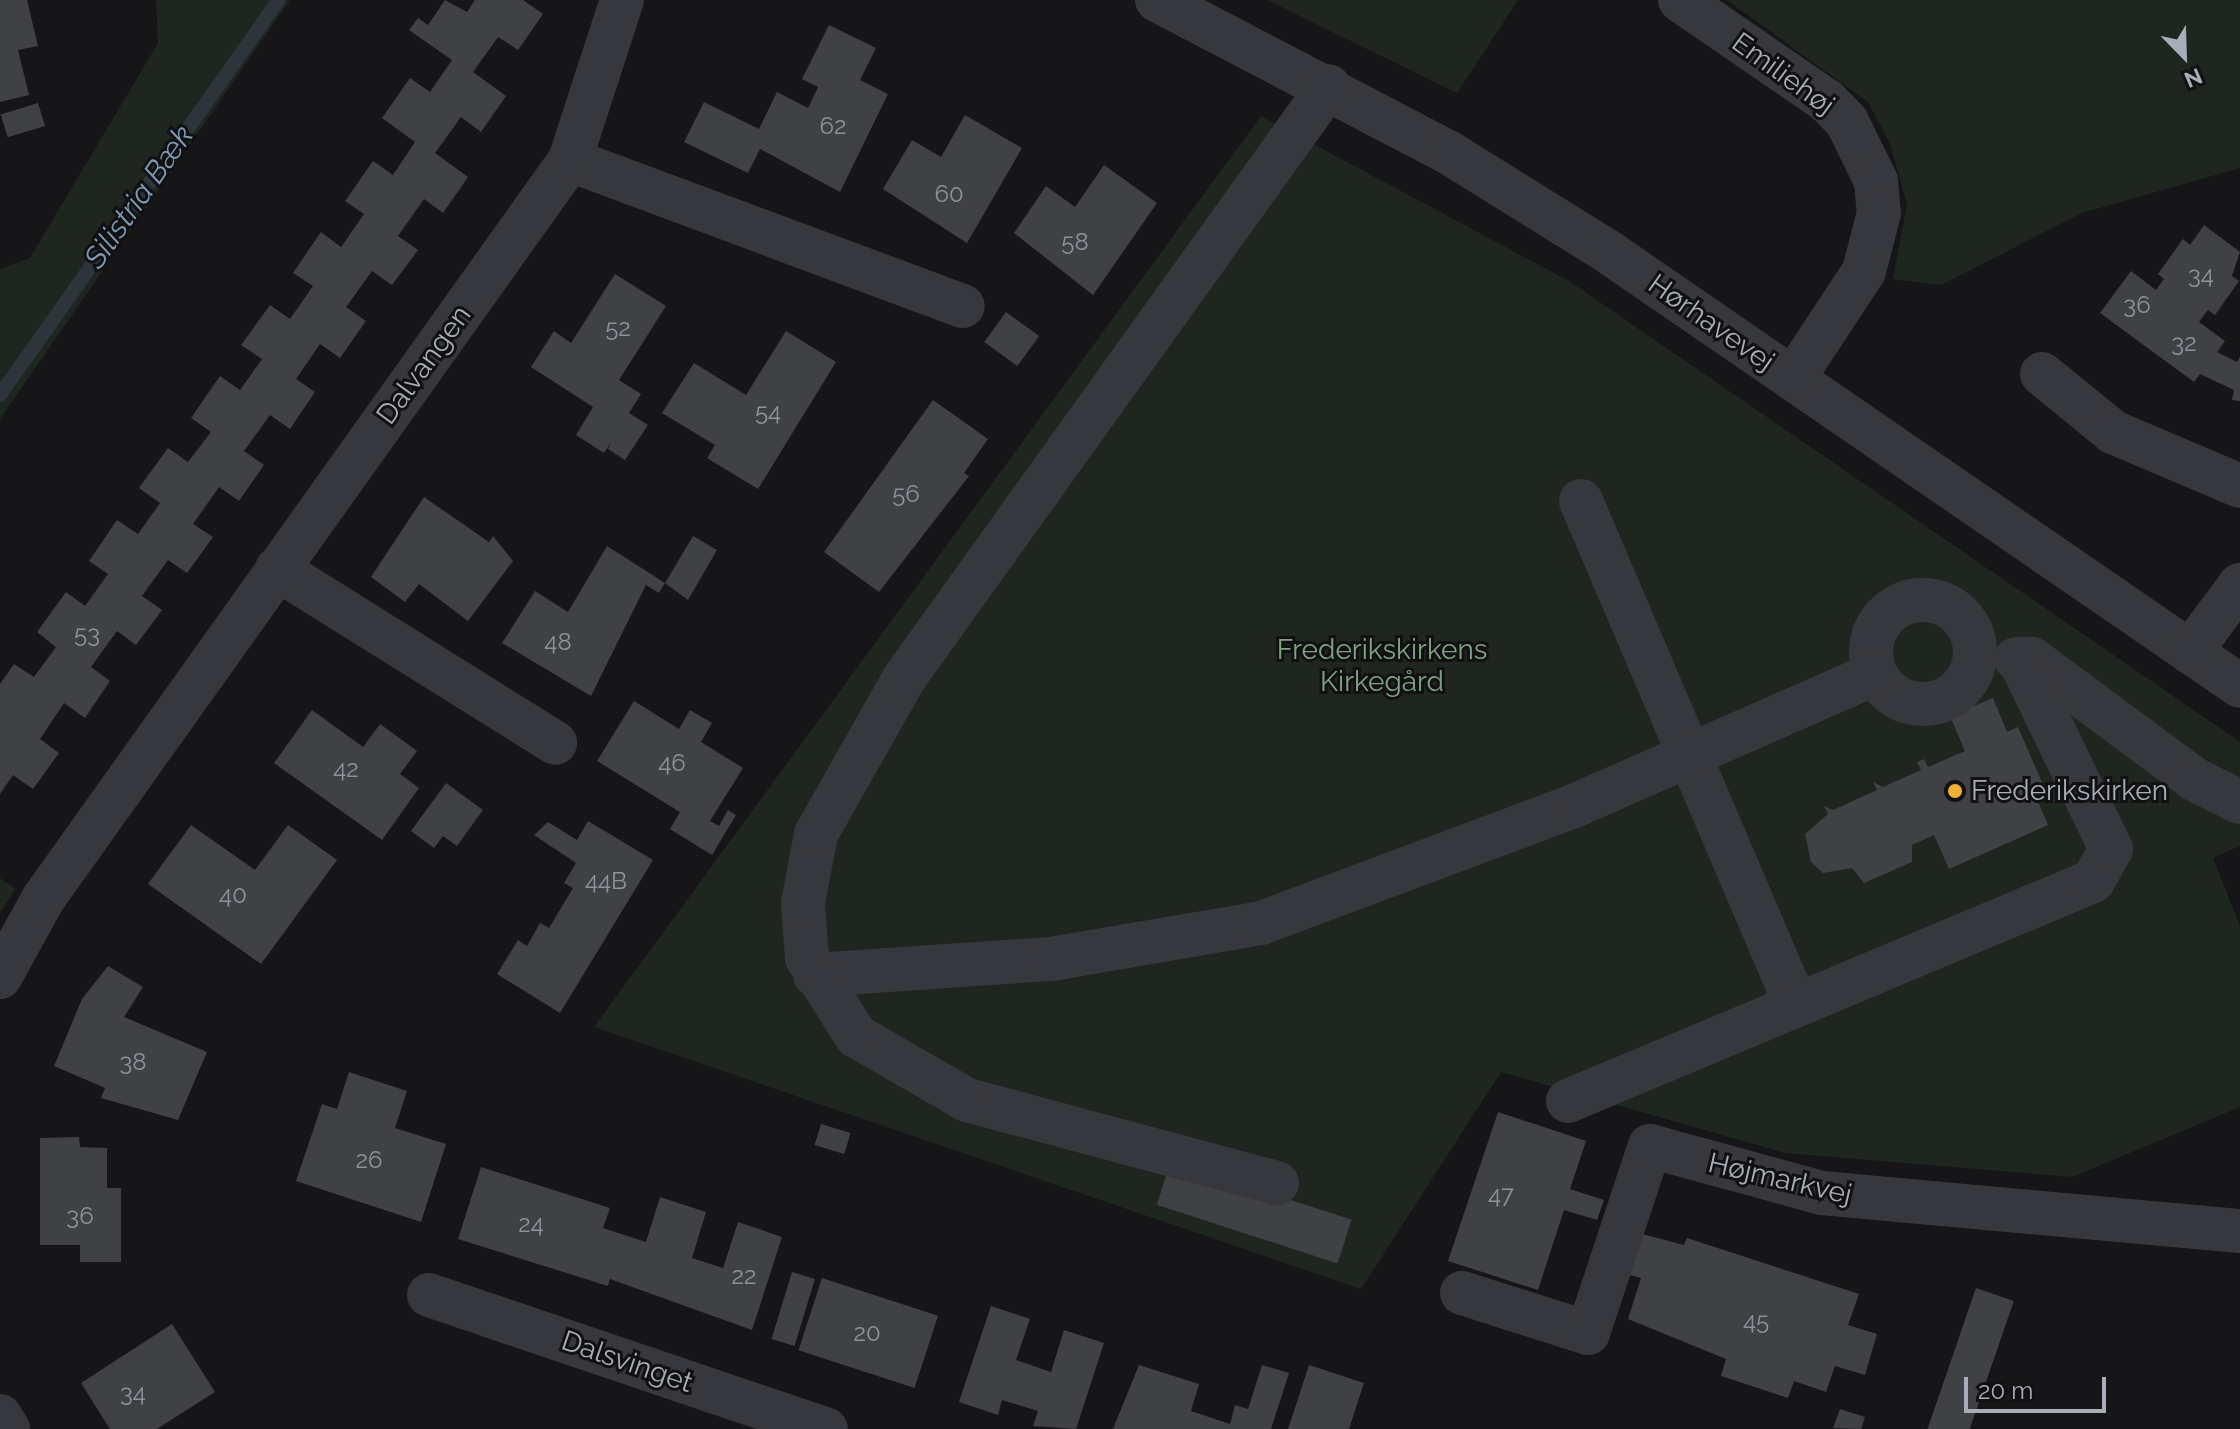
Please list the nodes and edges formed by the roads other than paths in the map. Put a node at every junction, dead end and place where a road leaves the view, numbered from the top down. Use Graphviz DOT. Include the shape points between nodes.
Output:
graph roads {
  1 [pos="622,0"];
  2 [pos="1157,0"];
  3 [pos="1680,0"];
  4 [pos="1329,86"];
  5 [pos="570,160"];
  6 [pos="963,306"];
  7 [pos="2042,374"];
  8 [pos="1793,379"];
  9 [pos="2240,486"];
  10 [pos="1581,501"];
  11 [pos="277,569"];
  12 [pos="2240,585"];
  13 [pos="2190,652"];
  14 [pos="2019,659"];
  15 [pos="1974,660"];
  16 [pos="1875,674"];
  17 [pos="2240,686"];
  18 [pos="555,743"];
  19 [pos="1687,757"];
  20 [pos="2240,802"];
  21 [pos="815,975"];
  22 [pos="0,977"];
  23 [pos="1796,1005"];
  24 [pos="1568,1101"];
  25 [pos="1277,1183"];
  26 [pos="2240,1231"];
  27 [pos="1462,1293"];
  28 [pos="429,1295"];
  29 [pos="0,1416"];
  30 [pos="8,1429"];
  31 [pos="826,1429"];
  1 -- 5 [label="street, Dalvangen"];
  2 -- 4 [label="street, Hørhavevej"];
  3 -- 8 [label="street, Emiliehøj" via="1827,101 1847,122 1876,181 1879,213 1864,271"];
  4 -- 8 [label="street, Hørhavevej" via="1596,245"];
  4 -- 21 [label="street" via="905,677 842,781 816,834 803,903"];
  5 -- 6 [label="street"];
  5 -- 11 [label="street, Dalvangen"];
  7 -- 9 [label="street" via="2113,432"];
  8 -- 13 [label="street, Hørhavevej"];
  10 -- 19 [label="street"];
  11 -- 18 [label="street"];
  11 -- 22 [label="street, Dalvangen" via="43,899"];
  12 -- 13 [label="street"];
  13 -- 17 [label="street, Hørhavevej"];
  14 -- 15 [label="street"];
  14 -- 20 [label="street" via="2032,659 2194,779"];
  14 -- 23 [label="street" via="2111,849 2093,881"];
  15 -- 16 [label="street" via="1964,684 1924,705 1895,697"];
  15 -- 16 [label="street" via="1964,620 1935,601 1918,600 1877,627"];
  16 -- 19 [label="street"];
  19 -- 21 [label="street" via="1261,923 1051,959"];
  19 -- 23 [label="street"];
  21 -- 25 [label="street" via="856,1036 967,1100"];
  23 -- 24 [label="street"];
  26 -- 27 [label="street, Højmarkvej" via="1822,1193 1650,1146 1588,1333"];
  28 -- 31 [label="street, Dalsvinget"];
  29 -- 30 [label="street"];
}
